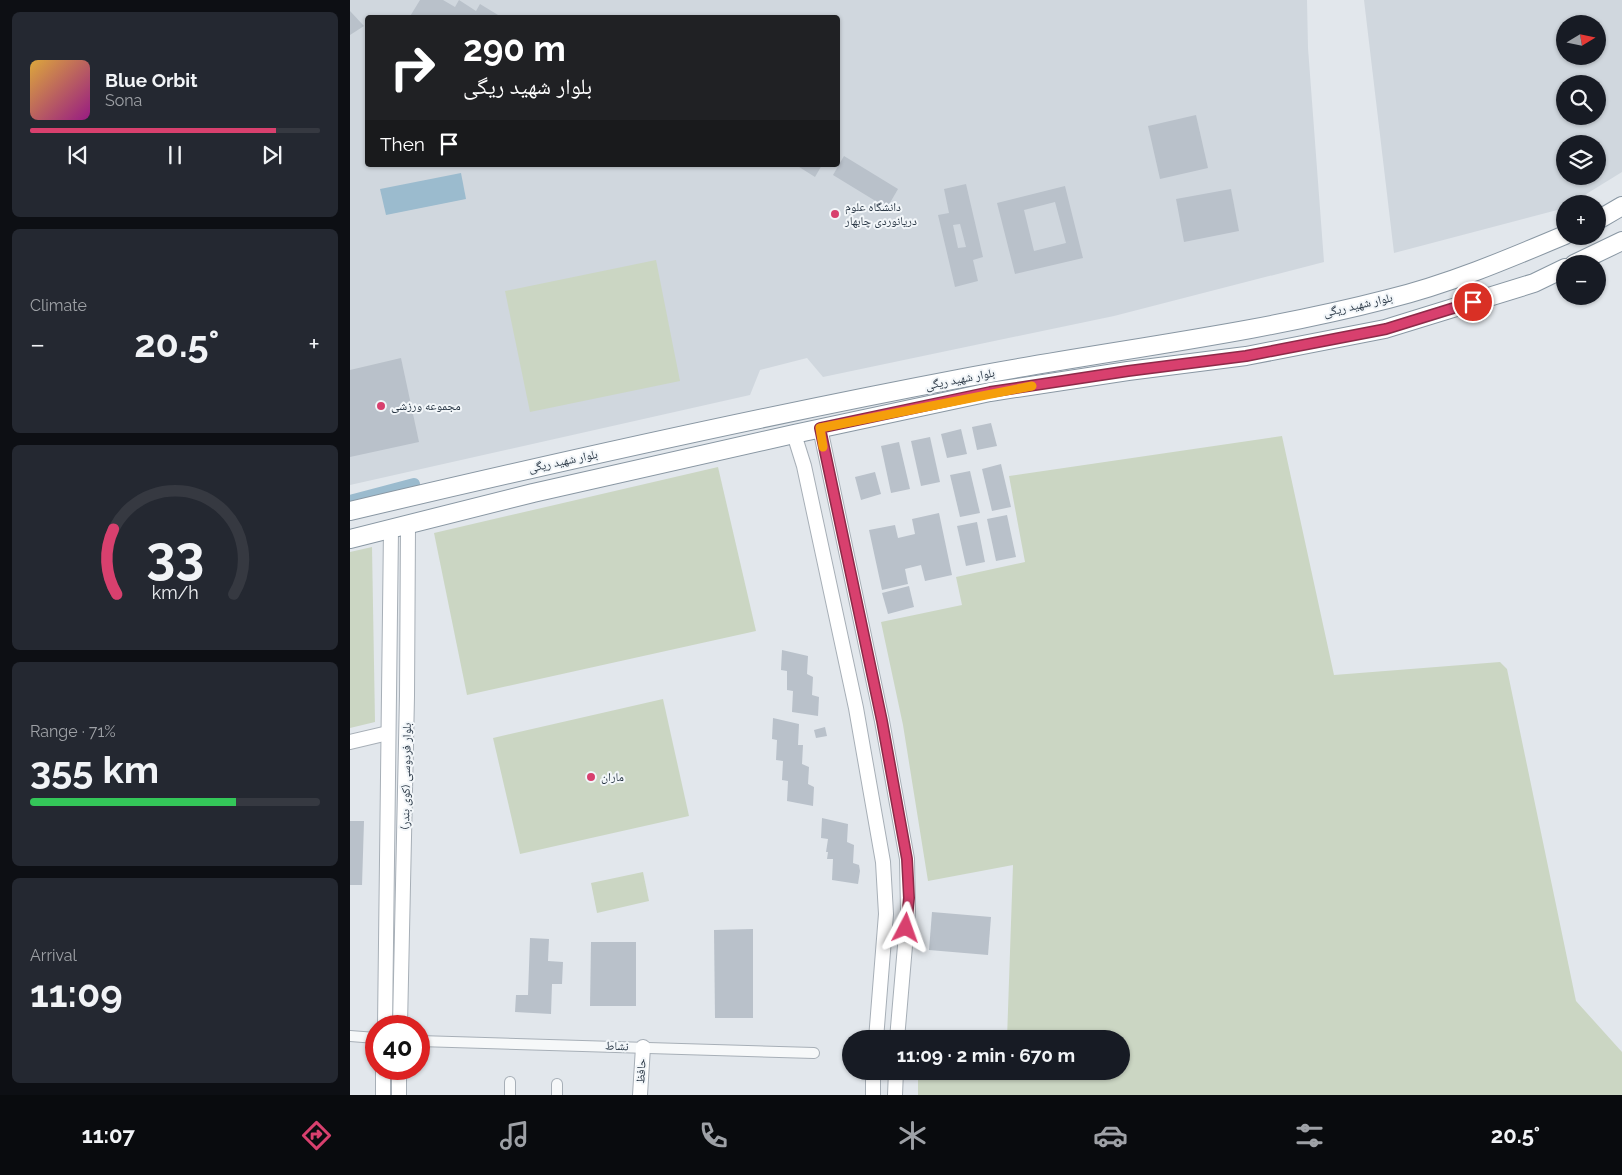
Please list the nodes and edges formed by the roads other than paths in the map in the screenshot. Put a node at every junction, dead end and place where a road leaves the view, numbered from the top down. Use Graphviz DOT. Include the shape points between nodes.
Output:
graph roads {
  1 [pos="1622,206"];
  2 [pos="1606,215"];
  3 [pos="1556,239"];
  4 [pos="1622,241"];
  5 [pos="1593,255"];
  6 [pos="1556,272"];
  7 [pos="820,428"];
  8 [pos="794,434"];
  9 [pos="826,462"];
  10 [pos="804,466"];
  11 [pos="350,512"];
  12 [pos="397,534"];
  13 [pos="350,539"];
  14 [pos="388,695"];
  15 [pos="407,696"];
  16 [pos="388,733"];
  17 [pos="350,742"];
  18 [pos="907,859"];
  19 [pos="883,862"];
  20 [pos="384,1015"];
  21 [pos="400,1015"];
  22 [pos="877,1030"];
  23 [pos="898,1030"];
  24 [pos="350,1036"];
  25 [pos="365,1037"];
  26 [pos="430,1041"];
  27 [pos="642,1047"];
  28 [pos="814,1053"];
  29 [pos="384,1080"];
  30 [pos="399,1080"];
  31 [pos="873,1080"];
  32 [pos="895,1080"];
  33 [pos="510,1082"];
  34 [pos="383,1095"];
  35 [pos="398,1095"];
  36 [pos="510,1095"];
  37 [pos="640,1095"];
  38 [pos="873,1095"];
  39 [pos="894,1095"];
  1 -- 2 [label="highway"];
  3 -- 11 [label="highway, بلوار شهید ریگی" via="1453,279 1389,299 1249,329 1000,371 808,409 529,469"];
  4 -- 5 [label="highway"];
  6 -- 7 [label="highway, بلوار شهید ریگی" via="1534,283 1386,329 1246,356 990,392"];
  7 -- 8 [label="highway, بلوار شهید ریگی"];
  7 -- 9 [label="street"];
  8 -- 10 [label="street"];
  8 -- 12 [label="highway, بلوار شهید ریگی" via="533,493"];
  9 -- 10 [label="street"];
  9 -- 18 [label="street" via="882,721"];
  10 -- 19 [label="street" via="856,708"];
  12 -- 13 [label="highway, بلوار شهید ریگی"];
  12 -- 14 [label="street, بلوار فردوسی (کوی بندر)"];
  12 -- 15 [label="street, بلوار فردوسی (کوی بندر)" via="408,547"];
  14 -- 15 [label="street"];
  14 -- 16 [label="street, بلوار فردوسی (کوی بندر)"];
  15 -- 21 [label="street, بلوار فردوسی (کوی بندر)"];
  16 -- 17 [label="street"];
  16 -- 20 [label="street, بلوار فردوسی (کوی بندر)"];
  18 -- 19 [label="street"];
  18 -- 23 [label="street" via="908,911"];
  19 -- 22 [label="street" via="886,914"];
  24 -- 25 [label="street"];
  26 -- 27 [label="street, نشاط"];
  27 -- 28 [label="street, نشاط"];
  27 -- 37 [label="street, حافظ"];
  29 -- 34 [label="street"];
  30 -- 35 [label="street"];
  31 -- 38 [label="street"];
  32 -- 39 [label="street"];
  33 -- 36 [label="street"];
}
